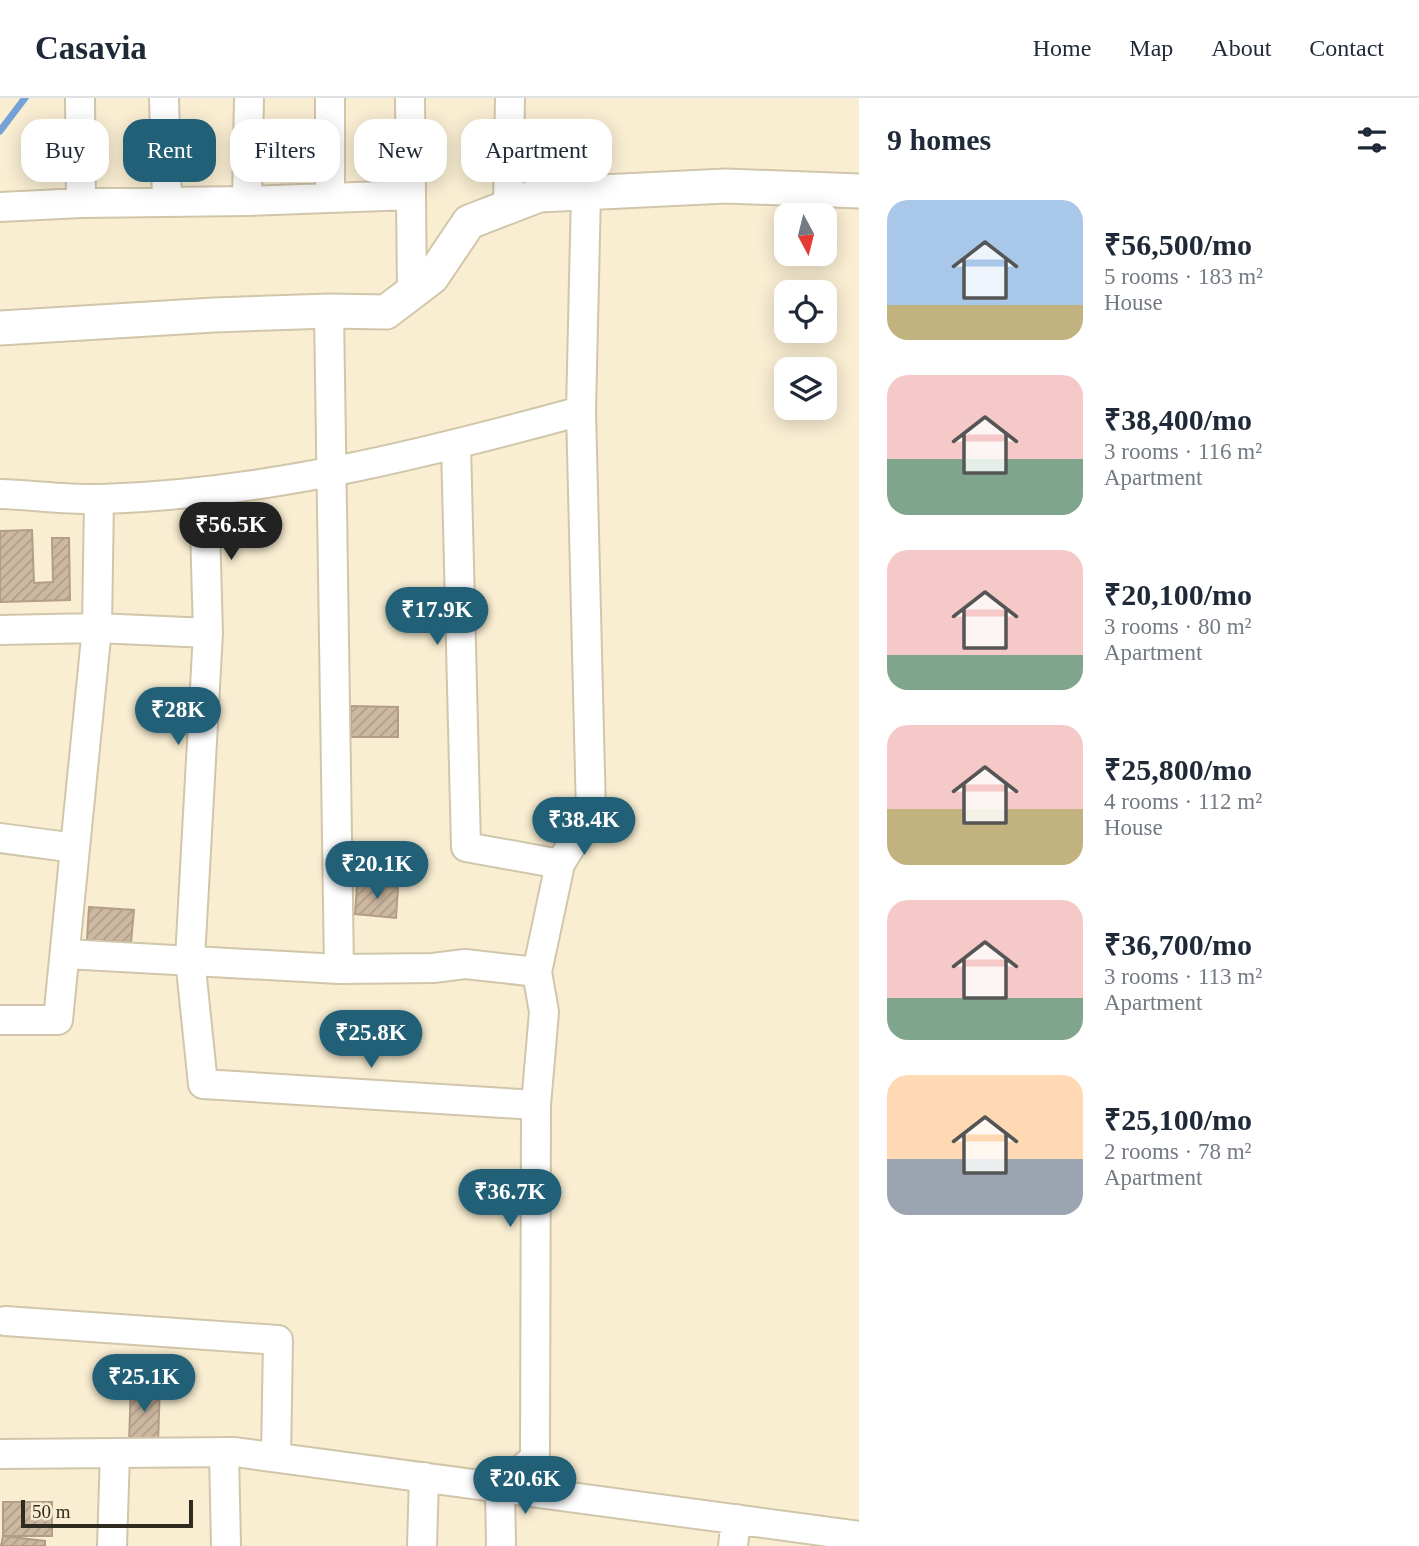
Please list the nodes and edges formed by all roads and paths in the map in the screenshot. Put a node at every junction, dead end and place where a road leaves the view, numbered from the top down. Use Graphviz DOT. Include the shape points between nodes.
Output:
graph roads {
  1 [pos="164,98"];
  2 [pos="249,98"];
  3 [pos="330,98"];
  4 [pos="410,98"];
  5 [pos="510,98"];
  6 [pos="80,99"];
  7 [pos="859,191"];
  8 [pos="586,193"];
  9 [pos="411,195"];
  10 [pos="330,198"];
  11 [pos="167,201"];
  12 [pos="247,201"];
  13 [pos="81,203"];
  14 [pos="0,207"];
  15 [pos="508,207"];
  16 [pos="412,293"];
  17 [pos="329,311"];
  18 [pos="0,328"];
  19 [pos="581,411"];
  20 [pos="456,445"];
  21 [pos="331,472"];
  22 [pos="204,492"];
  23 [pos="0,494"];
  24 [pos="99,499"];
  25 [pos="97,628"];
  26 [pos="0,629"];
  27 [pos="208,633"];
  28 [pos="0,838"];
  29 [pos="75,848"];
  30 [pos="561,864"];
  31 [pos="66,954"];
  32 [pos="190,959"];
  33 [pos="339,969"];
  34 [pos="537,972"];
  35 [pos="0,1020"];
  36 [pos="536,1105"];
  37 [pos="5,1321"];
  38 [pos="224,1452"];
  39 [pos="115,1453"];
  40 [pos="0,1454"];
  41 [pos="276,1458"];
  42 [pos="424,1477"];
  43 [pos="500,1488"];
  44 [pos="735,1532"];
  45 [pos="859,1536"];
  46 [pos="112,1546"];
  47 [pos="226,1546"];
  48 [pos="422,1546"];
  49 [pos="501,1546"];
  1 -- 11 [label="street"];
  2 -- 12 [label="street"];
  3 -- 10 [label="street"];
  4 -- 9 [label="street"];
  5 -- 15 [label="street"];
  6 -- 13 [label="street"];
  7 -- 8 [label="street" via="726,186"];
  8 -- 15 [label="street" via="539,195"];
  8 -- 19 [label="street"];
  9 -- 10 [label="street"];
  9 -- 16 [label="street"];
  10 -- 12 [label="street"];
  11 -- 12 [label="street"];
  11 -- 13 [label="street"];
  13 -- 14 [label="street"];
  15 -- 16 [label="street" via="469,222 432,277"];
  16 -- 17 [label="street" via="386,312"];
  17 -- 18 [label="street"];
  17 -- 21 [label="street"];
  19 -- 20 [label="street"];
  19 -- 30 [label="street" via="591,813"];
  20 -- 21 [label="street"];
  20 -- 30 [label="street" via="466,847"];
  21 -- 22 [label="street"];
  21 -- 33 [label="street"];
  22 -- 24 [label="street"];
  22 -- 27 [label="street"];
  23 -- 24 [label="street"];
  24 -- 25 [label="street"];
  25 -- 26 [label="street"];
  25 -- 27 [label="street"];
  25 -- 29 [label="street"];
  27 -- 32 [label="street"];
  28 -- 29 [label="street"];
  29 -- 31 [label="street"];
  30 -- 34 [label="street"];
  31 -- 32 [label="street"];
  31 -- 35 [label="street" via="58,1020"];
  32 -- 33 [label="street"];
  32 -- 36 [label="street" via="203,1084"];
  33 -- 34 [label="street" via="465,964"];
  34 -- 36 [label="street" via="544,1012"];
  36 -- 43 [label="street" via="535,1458"];
  37 -- 41 [label="street" via="278,1340"];
  38 -- 39 [label="street"];
  38 -- 41 [label="street"];
  38 -- 47 [label="street"];
  39 -- 40 [label="street"];
  39 -- 46 [label="street"];
  41 -- 42 [label="street"];
  42 -- 43 [label="street"];
  42 -- 48 [label="street"];
  43 -- 44 [label="street"];
  43 -- 49 [label="street"];
  44 -- 45 [label="street"];
}
